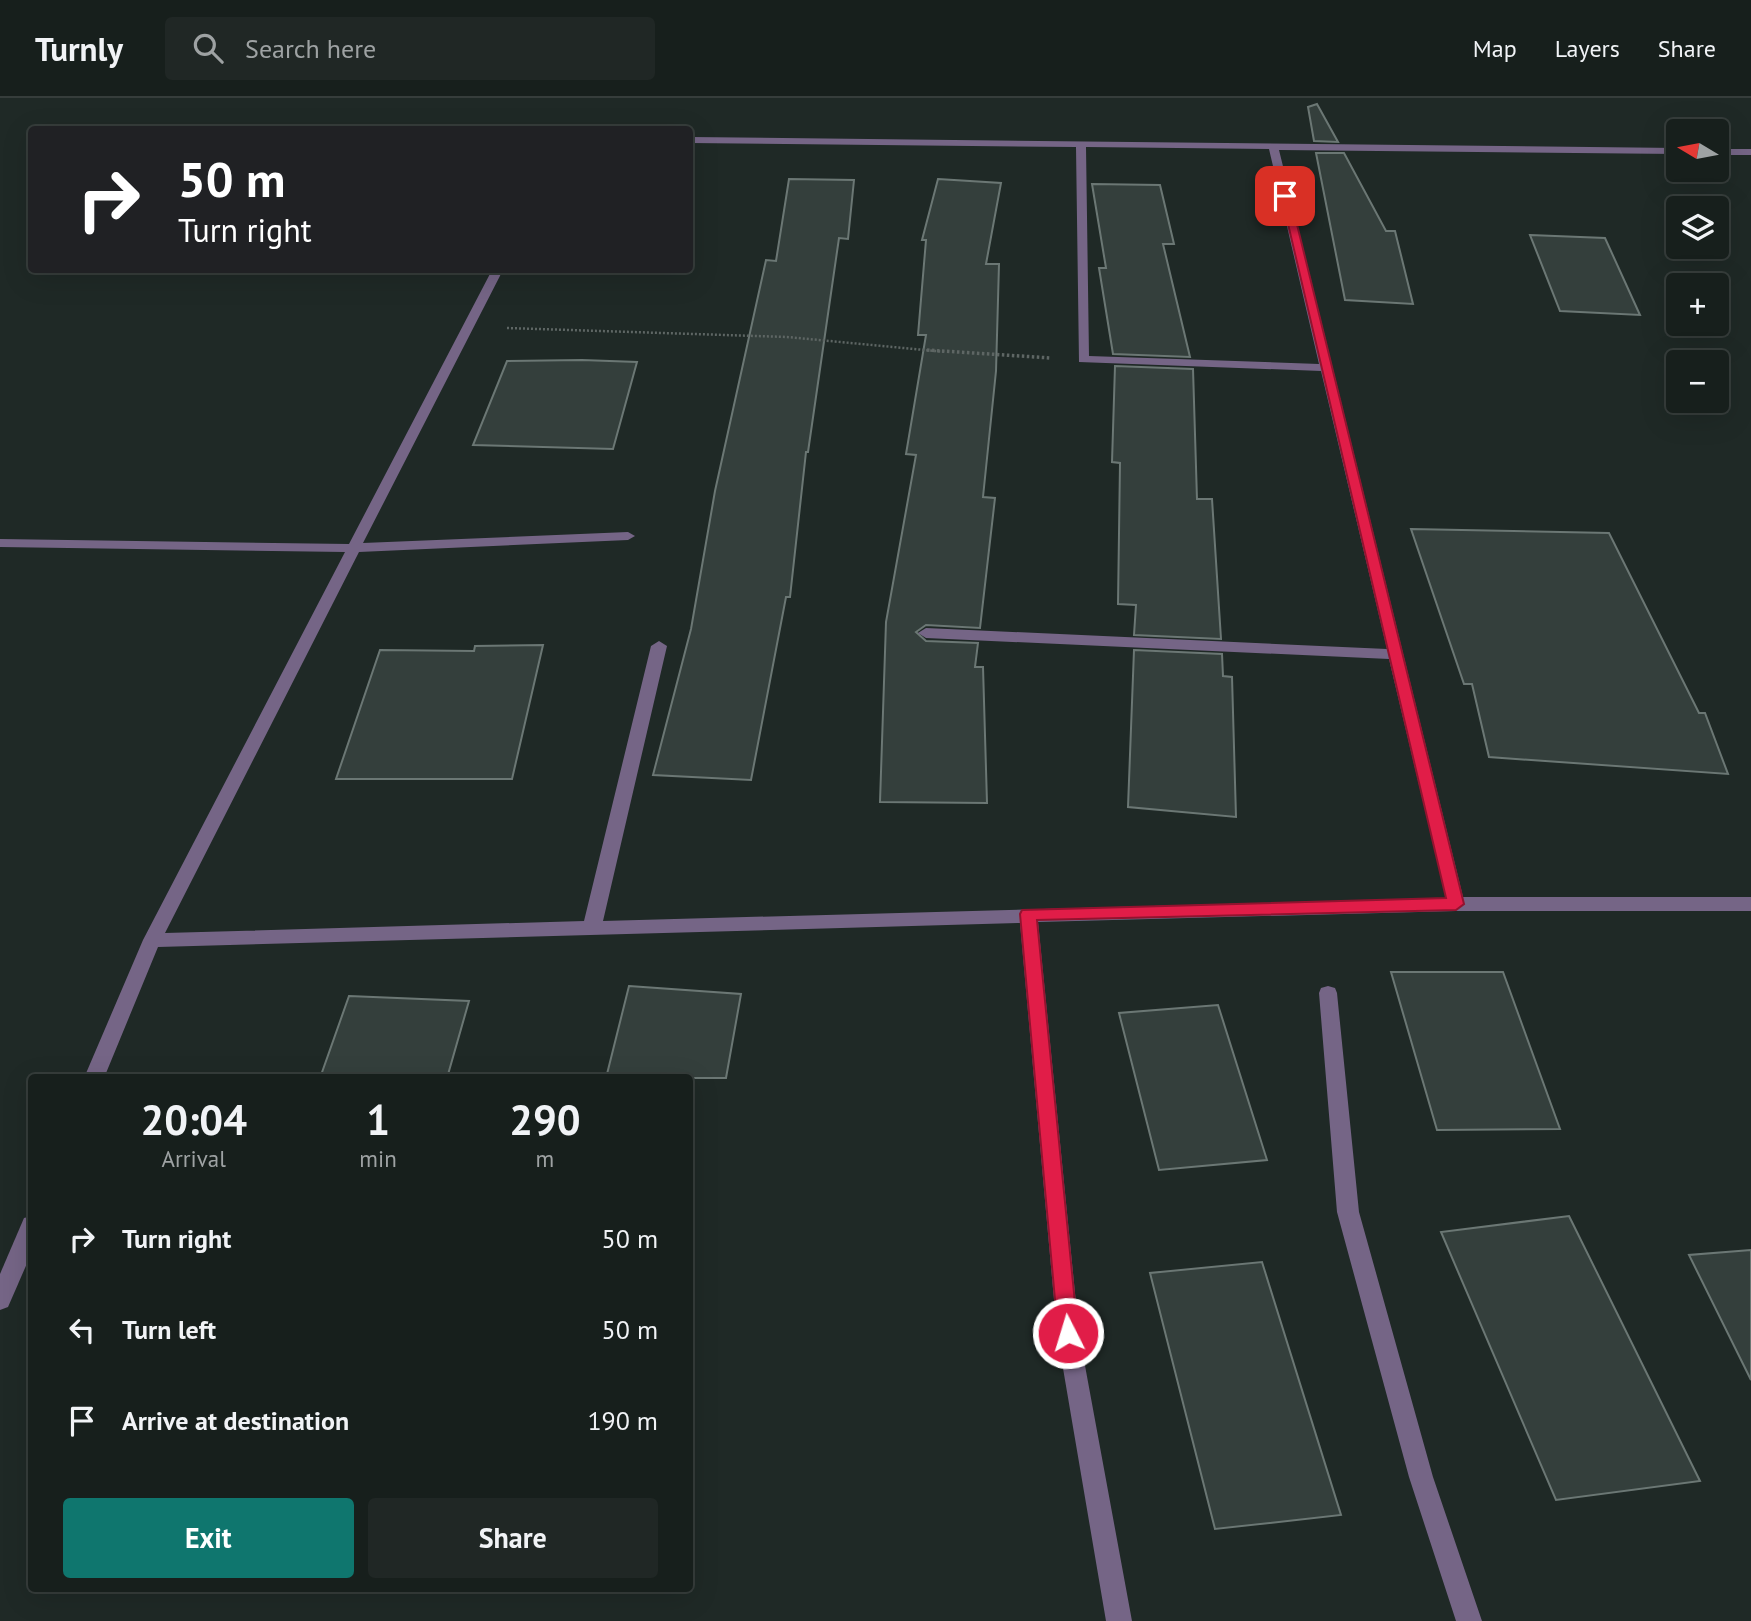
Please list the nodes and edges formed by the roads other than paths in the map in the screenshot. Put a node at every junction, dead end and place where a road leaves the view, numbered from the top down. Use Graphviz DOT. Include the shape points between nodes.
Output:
graph roads {
  1 [pos="693,140"];
  2 [pos="1081,144"];
  3 [pos="1273,147"];
  4 [pos="1666,151"];
  5 [pos="1729,152"];
  6 [pos="1751,152"];
  7 [pos="495,273"];
  8 [pos="1326,368"];
  9 [pos="628,536"];
  10 [pos="0,543"];
  11 [pos="351,548"];
  12 [pos="926,633"];
  13 [pos="659,646"];
  14 [pos="1395,654"];
  15 [pos="1456,904"];
  16 [pos="1751,904"];
  17 [pos="1028,914"];
  18 [pos="592,927"];
  19 [pos="152,940"];
  20 [pos="1328,993"];
  21 [pos="96,1074"];
  22 [pos="28,1234"];
  23 [pos="0,1300"];
  24 [pos="1119,1621"];
  25 [pos="1469,1621"];
  1 -- 2 [label="street"];
  2 -- 3 [label="street"];
  2 -- 8 [label="street" via="1083,359"];
  3 -- 4 [label="street"];
  3 -- 8 [label="street"];
  5 -- 6 [label="street"];
  7 -- 11 [label="street"];
  8 -- 14 [label="street"];
  9 -- 11 [label="street"];
  10 -- 11 [label="street"];
  11 -- 19 [label="street"];
  12 -- 14 [label="street"];
  13 -- 18 [label="street"];
  14 -- 15 [label="street"];
  15 -- 16 [label="street"];
  15 -- 17 [label="street"];
  17 -- 18 [label="street"];
  17 -- 24 [label="street" via="1068,1333"];
  18 -- 19 [label="street"];
  19 -- 21 [label="street"];
  20 -- 25 [label="street" via="1348,1212 1421,1477"];
  22 -- 23 [label="street"];
}
